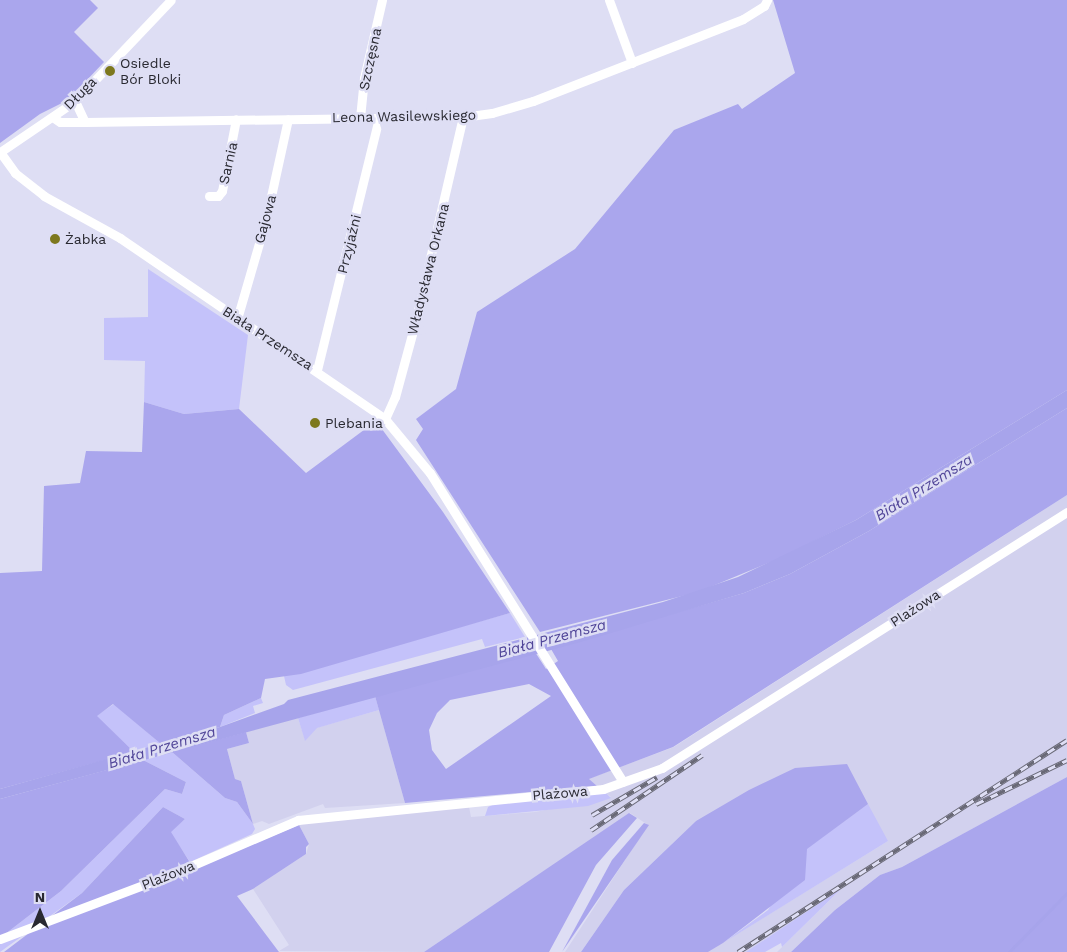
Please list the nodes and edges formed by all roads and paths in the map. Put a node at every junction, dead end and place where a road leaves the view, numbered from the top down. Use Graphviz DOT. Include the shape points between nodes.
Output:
graph roads {
  1 [pos="171,0"];
  2 [pos="382,0"];
  3 [pos="609,0"];
  4 [pos="765,3"];
  5 [pos="632,63"];
  6 [pos="75,101"];
  7 [pos="463,117"];
  8 [pos="54,118"];
  9 [pos="288,118"];
  10 [pos="360,118"];
  11 [pos="380,118"];
  12 [pos="236,119"];
  13 [pos="85,122"];
  14 [pos="0,152"];
  15 [pos="209,196"];
  16 [pos="237,319"];
  17 [pos="317,370"];
  18 [pos="385,419"];
  19 [pos="1067,512"];
  20 [pos="623,782"];
  21 [pos="0,940"];
  1 -- 6 [label="street, Długa"];
  2 -- 10 [label="street, Szczęsna" via="364,78"];
  3 -- 5 [label="street"];
  4 -- 5 [label="street, Leona Wasilewskiego" via="743,19"];
  5 -- 7 [label="street, Leona Wasilewskiego" via="511,108"];
  6 -- 8 [label="street, Długa"];
  6 -- 13 [label="street"];
  7 -- 11 [label="street, Leona Wasilewskiego"];
  7 -- 18 [label="street, Władysława Orkana" via="414,327 395,397"];
  8 -- 13 [label="street, Leona Wasilewskiego" via="60,122"];
  8 -- 14 [label="street, Długa"];
  9 -- 10 [label="street, Leona Wasilewskiego"];
  9 -- 12 [label="street, Leona Wasilewskiego"];
  9 -- 16 [label="street, Gajowa"];
  10 -- 11 [label="street, Leona Wasilewskiego"];
  11 -- 17 [label="street, Przyjaźni"];
  12 -- 13 [label="street, Leona Wasilewskiego"];
  12 -- 15 [label="street, Sarnia" via="222,191 218,196"];
  14 -- 16 [label="street, Biała Przemsza" via="15,172 44,196 120,238"];
  16 -- 17 [label="street, Biała Przemsza"];
  17 -- 18 [label="street, Biała Przemsza"];
  18 -- 20 [label="street, Biała Przemsza" via="430,473"];
  19 -- 20 [label="street, Plażowa" via="723,732 662,768"];
  20 -- 21 [label="street, Plażowa" via="602,789 298,820 177,872"];
}
